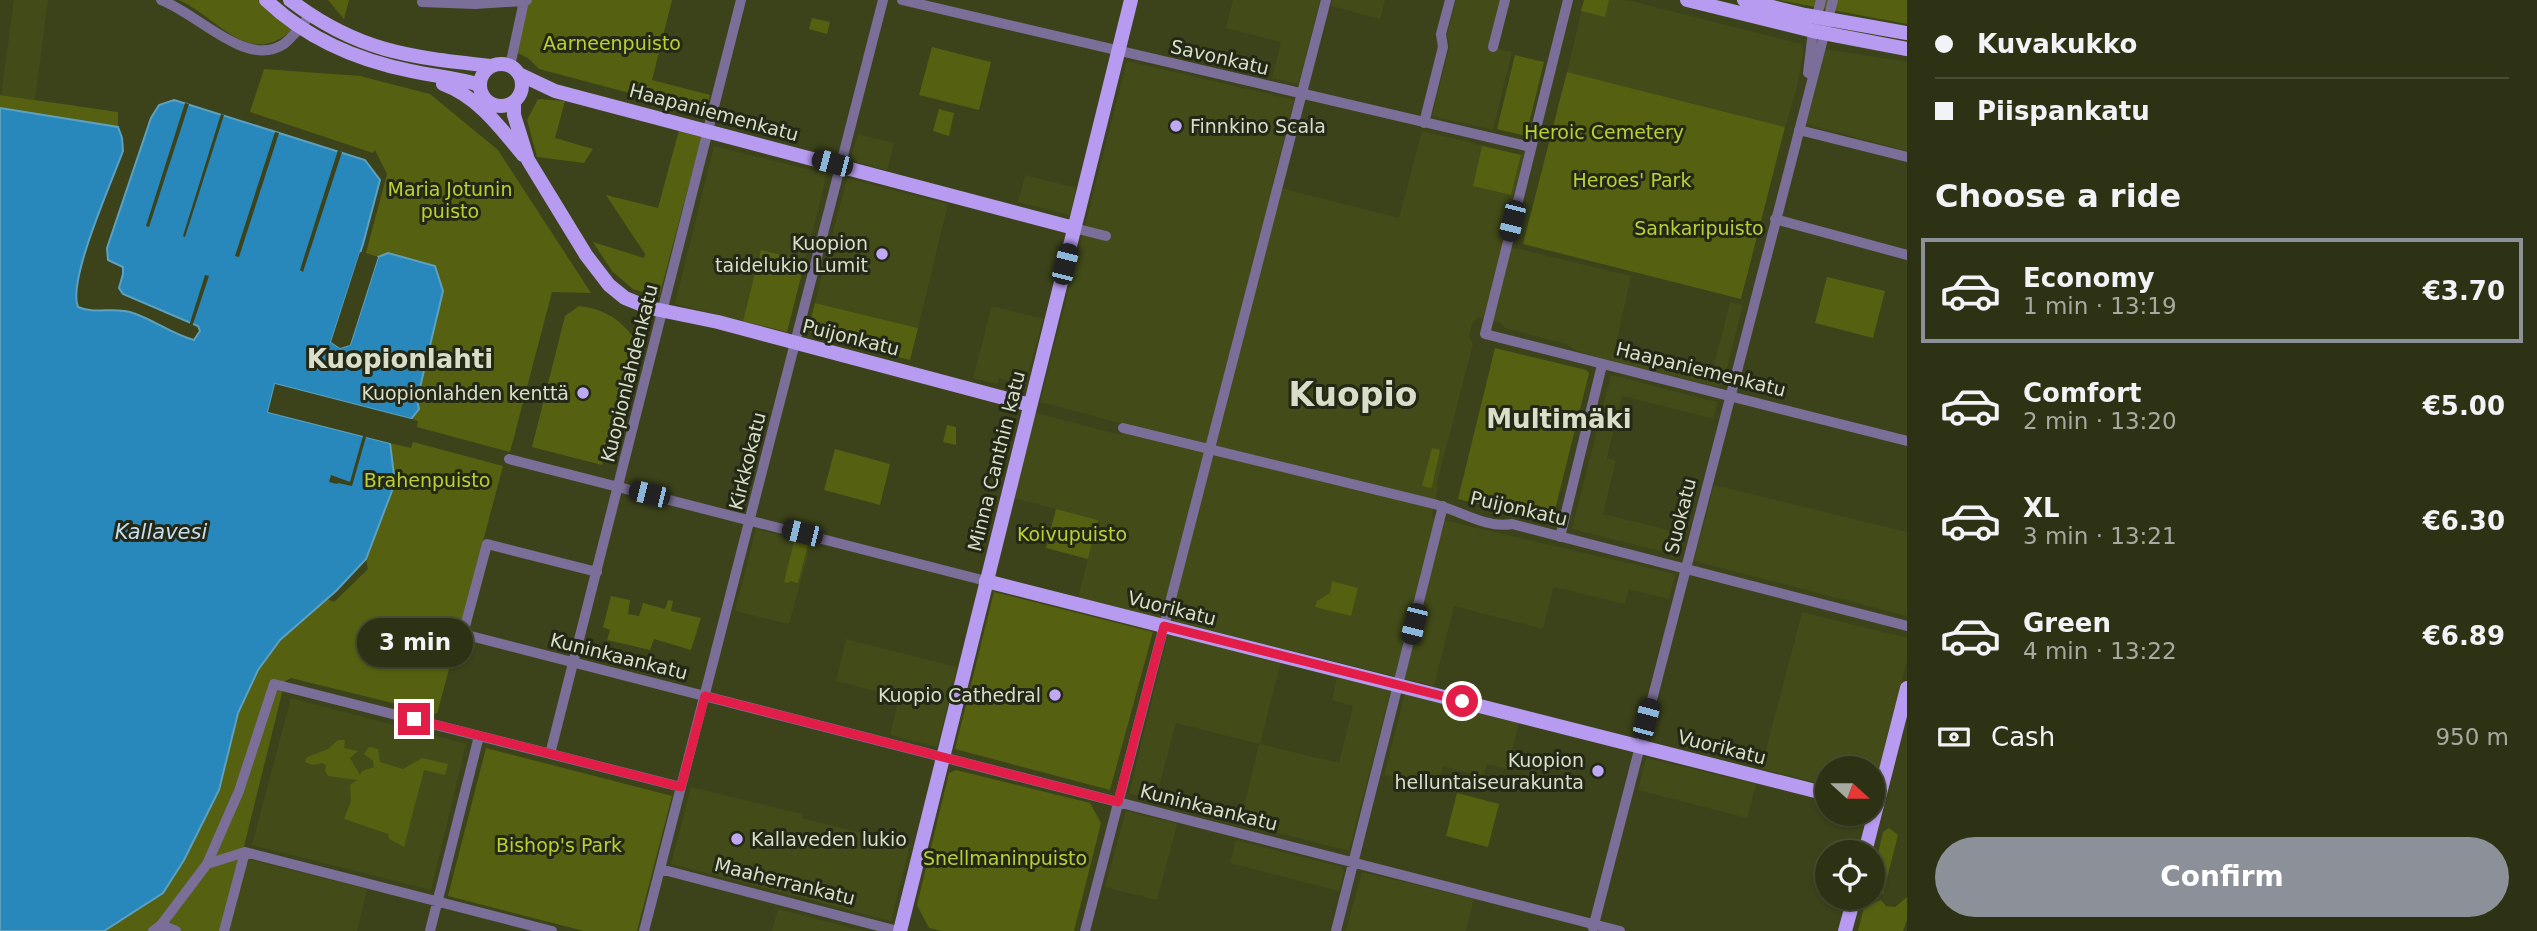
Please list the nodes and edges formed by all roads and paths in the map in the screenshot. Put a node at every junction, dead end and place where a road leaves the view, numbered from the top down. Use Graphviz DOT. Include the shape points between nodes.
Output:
graph roads {
  1 [pos="161,0"];
  2 [pos="290,0"];
  3 [pos="525,0"];
  4 [pos="741,0"];
  5 [pos="883,0"];
  6 [pos="902,0"];
  7 [pos="1131,0"];
  8 [pos="1326,0"];
  9 [pos="1450,0"];
  10 [pos="1505,0"];
  11 [pos="1568,0"];
  12 [pos="1687,0"];
  13 [pos="1744,0"];
  14 [pos="1821,0"];
  15 [pos="1833,0"];
  16 [pos="269,1"];
  17 [pos="422,2"];
  18 [pos="310,15"];
  19 [pos="1820,25"];
  20 [pos="300,28"];
  21 [pos="1907,33"];
  22 [pos="1493,47"];
  23 [pos="1907,49"];
  24 [pos="1118,51"];
  25 [pos="492,66"];
  26 [pos="515,70"];
  27 [pos="409,71"];
  28 [pos="480,85"];
  29 [pos="555,91"];
  30 [pos="1301,94"];
  31 [pos="516,101"];
  32 [pos="498,106"];
  33 [pos="1424,122"];
  34 [pos="707,130"];
  35 [pos="1799,130"];
  36 [pos="512,140"];
  37 [pos="1531,147"];
  38 [pos="1907,157"];
  39 [pos="528,160"];
  40 [pos="841,165"];
  41 [pos="1775,219"];
  42 [pos="1074,228"];
  43 [pos="1106,236"];
  44 [pos="1907,255"];
  45 [pos="663,310"];
  46 [pos="796,342"];
  47 [pos="1602,365"];
  48 [pos="1728,396"];
  49 [pos="1030,405"];
  50 [pos="1123,428"];
  51 [pos="1907,441"];
  52 [pos="1210,450"];
  53 [pos="509,459"];
  54 [pos="618,486"];
  55 [pos="1443,506"];
  56 [pos="750,520"];
  57 [pos="1560,537"];
  58 [pos="1684,570"];
  59 [pos="597,572"];
  60 [pos="986,581"];
  61 [pos="1165,622"];
  62 [pos="1907,626"];
  63 [pos="574,663"];
  64 [pos="1399,685"];
  65 [pos="1907,688"];
  66 [pos="705,696"];
  67 [pos="479,736"];
  68 [pos="1639,746"];
  69 [pos="550,754"];
  70 [pos="942,757"];
  71 [pos="1885,768"];
  72 [pos="681,787"];
  73 [pos="1815,791"];
  74 [pos="1118,802"];
  75 [pos="244,852"];
  76 [pos="1353,863"];
  77 [pos="207,864"];
  78 [pos="660,869"];
  79 [pos="438,901"];
  80 [pos="1851,910"];
  81 [pos="157,928"];
  82 [pos="1593,928"];
  83 [pos="176,931"];
  84 [pos="224,931"];
  85 [pos="430,931"];
  86 [pos="552,931"];
  87 [pos="644,931"];
  88 [pos="899,931"];
  89 [pos="1085,931"];
  90 [pos="1336,931"];
  91 [pos="1620,931"];
  92 [pos="1845,931"];
  1 -- 20 [label="street" via="249,50 262,52 282,45"];
  2 -- 18 [label="main road"];
  3 -- 17 [label="street"];
  3 -- 26 [label="street"];
  4 -- 34 [label="street, Kuopionlahdenkatu"];
  5 -- 40 [label="street, Kirkkokatu"];
  6 -- 24 [label="street, Savonkatu"];
  7 -- 24 [label="main road, Minna Canthin katu"];
  8 -- 30 [label="street"];
  9 -- 33 [label="street"];
  10 -- 22 [label="street"];
  11 -- 37 [label="street"];
  12 -- 19 [label="main road"];
  13 -- 19 [label="main road"];
  14 -- 19 [label="street, Suokatu"];
  15 -- 19 [label="street, Suokatu"];
  16 -- 20 [label="main road"];
  18 -- 20 [label="street"];
  18 -- 25 [label="main road" via="342,34 394,53"];
  19 -- 21 [label="main road"];
  19 -- 23 [label="main road"];
  19 -- 35 [label="street, Suokatu"];
  20 -- 27 [label="main road" via="336,49"];
  24 -- 30 [label="street, Savonkatu"];
  24 -- 42 [label="main road, Minna Canthin katu"];
  25 -- 26 [label="main road" via="502,64"];
  25 -- 28 [label="main road" via="484,72"];
  26 -- 29 [label="main road, Haapaniemenkatu"];
  26 -- 31 [label="main road" via="523,83"];
  27 -- 28 [label="main road"];
  27 -- 36 [label="main road" via="467,95"];
  28 -- 32 [label="main road" via="486,100"];
  29 -- 31 [label="main road, Haapaniemenkatu"];
  29 -- 34 [label="main road, Haapaniemenkatu"];
  30 -- 33 [label="street, Savonkatu"];
  30 -- 52 [label="street"];
  31 -- 32 [label="main road"];
  31 -- 39 [label="main road" via="514,116"];
  32 -- 36 [label="main road"];
  33 -- 37 [label="street, Savonkatu"];
  34 -- 40 [label="main road, Haapaniemenkatu"];
  34 -- 45 [label="street, Kuopionlahdenkatu"];
  35 -- 38 [label="street"];
  35 -- 41 [label="street, Suokatu"];
  36 -- 39 [label="main road"];
  37 -- 47 [label="street, Haapaniemenkatu" via="1485,334"];
  39 -- 45 [label="main road, Puijonkatu" via="609,285 625,298"];
  40 -- 42 [label="main road, Haapaniemenkatu"];
  40 -- 46 [label="street, Kirkkokatu"];
  41 -- 44 [label="street"];
  41 -- 48 [label="street, Suokatu"];
  42 -- 43 [label="street, Haapaniemenkatu"];
  42 -- 49 [label="main road, Minna Canthin katu"];
  45 -- 46 [label="main road, Puijonkatu"];
  45 -- 54 [label="street, Kuopionlahdenkatu"];
  46 -- 49 [label="main road, Puijonkatu"];
  46 -- 56 [label="street, Kirkkokatu"];
  47 -- 48 [label="street, Haapaniemenkatu"];
  47 -- 57 [label="street"];
  48 -- 51 [label="street, Haapaniemenkatu"];
  48 -- 58 [label="street, Suokatu"];
  49 -- 60 [label="main road, Minna Canthin katu"];
  50 -- 52 [label="street, Puijonkatu"];
  52 -- 55 [label="street, Puijonkatu"];
  52 -- 61 [label="street"];
  53 -- 54 [label="street, Vuorikatu"];
  54 -- 56 [label="street, Vuorikatu"];
  54 -- 59 [label="street, Kuopionlahdenkatu"];
  55 -- 57 [label="street, Puijonkatu" via="1457,514"];
  55 -- 64 [label="street"];
  56 -- 60 [label="street, Vuorikatu"];
  56 -- 66 [label="street, Kirkkokatu"];
  57 -- 58 [label="street, Puijonkatu"];
  58 -- 62 [label="street, Puijonkatu"];
  58 -- 68 [label="street, Suokatu"];
  59 -- 63 [label="street, Kuopionlahdenkatu"];
  59 -- 63 [label="street, Kuninkaankatu" via="487,544 463,634"];
  60 -- 61 [label="main road, Vuorikatu"];
  60 -- 70 [label="main road, Minna Canthin katu"];
  61 -- 64 [label="main road, Vuorikatu"];
  61 -- 74 [label="street"];
  63 -- 66 [label="street, Kuninkaankatu"];
  63 -- 69 [label="street, Kuopionlahdenkatu"];
  64 -- 68 [label="main road, Vuorikatu"];
  64 -- 76 [label="street"];
  65 -- 71 [label="main road"];
  66 -- 70 [label="street, Kuninkaankatu"];
  66 -- 72 [label="street, Kirkkokatu"];
  67 -- 69 [label="street"];
  67 -- 77 [label="street" via="274,684 239,791"];
  67 -- 79 [label="street"];
  68 -- 73 [label="main road, Vuorikatu"];
  68 -- 82 [label="street, Suokatu"];
  69 -- 72 [label="street"];
  70 -- 74 [label="street, Kuninkaankatu"];
  70 -- 88 [label="main road, Minna Canthin katu"];
  72 -- 78 [label="street, Kirkkokatu"];
  74 -- 76 [label="street, Kuninkaankatu"];
  74 -- 89 [label="street"];
  75 -- 77 [label="street"];
  75 -- 79 [label="street"];
  75 -- 84 [label="street"];
  76 -- 82 [label="street, Kuninkaankatu"];
  76 -- 90 [label="street"];
  77 -- 81 [label="street"];
  78 -- 87 [label="street, Kirkkokatu"];
  78 -- 88 [label="street, Maaherrankatu"];
  79 -- 85 [label="street"];
  79 -- 86 [label="street"];
  80 -- 92 [label="main road"];
  81 -- 83 [label="street"];
  82 -- 91 [label="street, Kuninkaankatu"];
}
